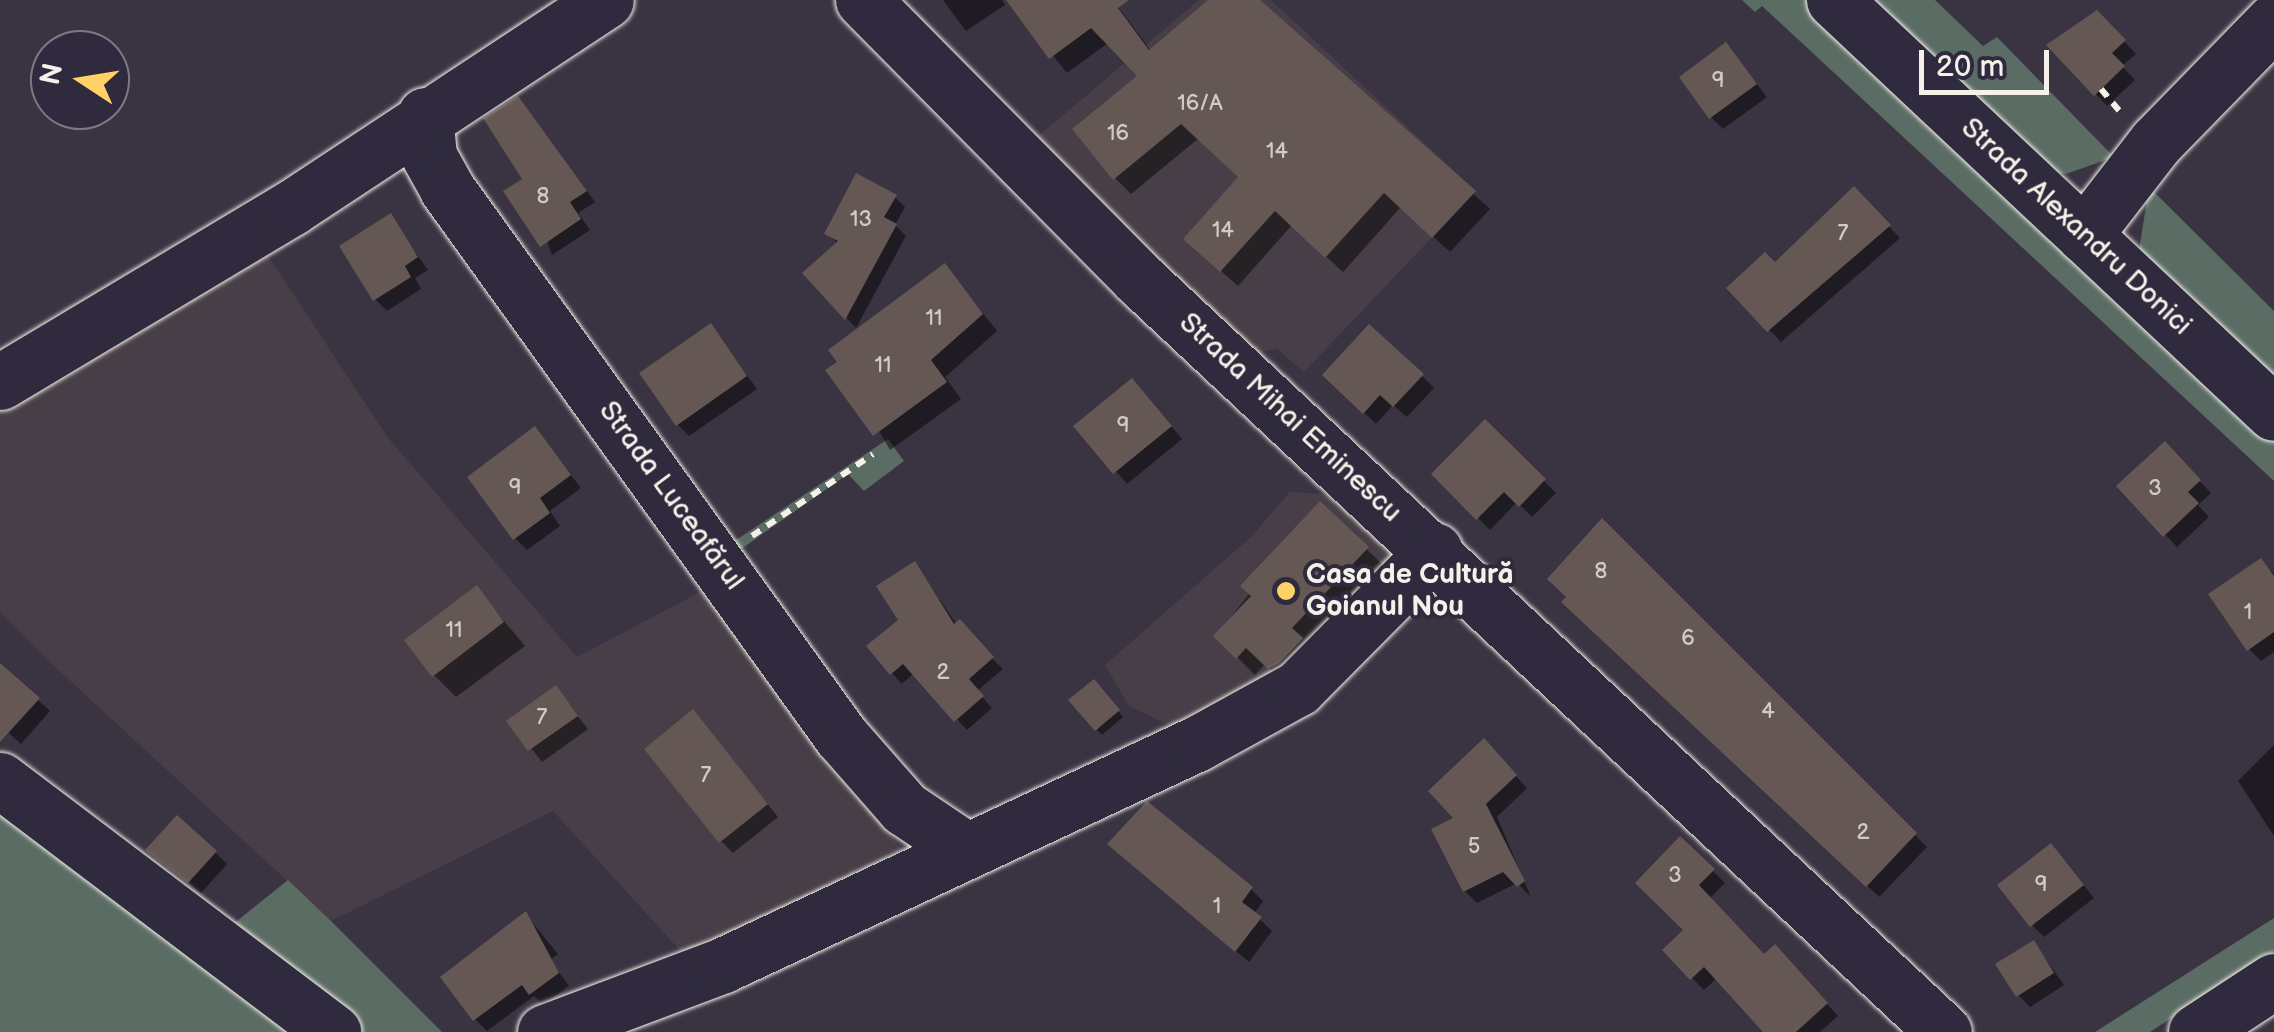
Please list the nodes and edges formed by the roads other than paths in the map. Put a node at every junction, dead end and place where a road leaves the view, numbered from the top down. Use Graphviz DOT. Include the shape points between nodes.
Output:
graph roads {
  1 [pos="606,0"];
  2 [pos="864,0"];
  3 [pos="1834,0"];
  4 [pos="2274,20"];
  5 [pos="425,115"];
  6 [pos="2084,235"];
  7 [pos="0,382"];
  8 [pos="2274,414"];
  9 [pos="1434,550"];
  10 [pos="0,780"];
  11 [pos="962,847"];
  12 [pos="2274,981"];
  13 [pos="333,1032"];
  14 [pos="545,1032"];
  15 [pos="1944,1032"];
  16 [pos="2196,1032"];
  1 -- 5 [label="street"];
  2 -- 9 [label="street, Strada Mihai Eminescu" via="1124,265"];
  3 -- 6 [label="street, Strada Alexandru Donici"];
  4 -- 6 [label="street" via="2156,142"];
  5 -- 7 [label="street" via="291,208"];
  5 -- 11 [label="street, Strada Luceafărul" via="429,156 447,189 841,736 904,808"];
  6 -- 8 [label="street, Strada Alexandru Donici"];
  9 -- 11 [label="street" via="1298,688"];
  9 -- 15 [label="street, Strada Mihai Eminescu"];
  10 -- 13 [label="street"];
  11 -- 14 [label="street" via="723,965"];
  12 -- 16 [label="street"];
}
